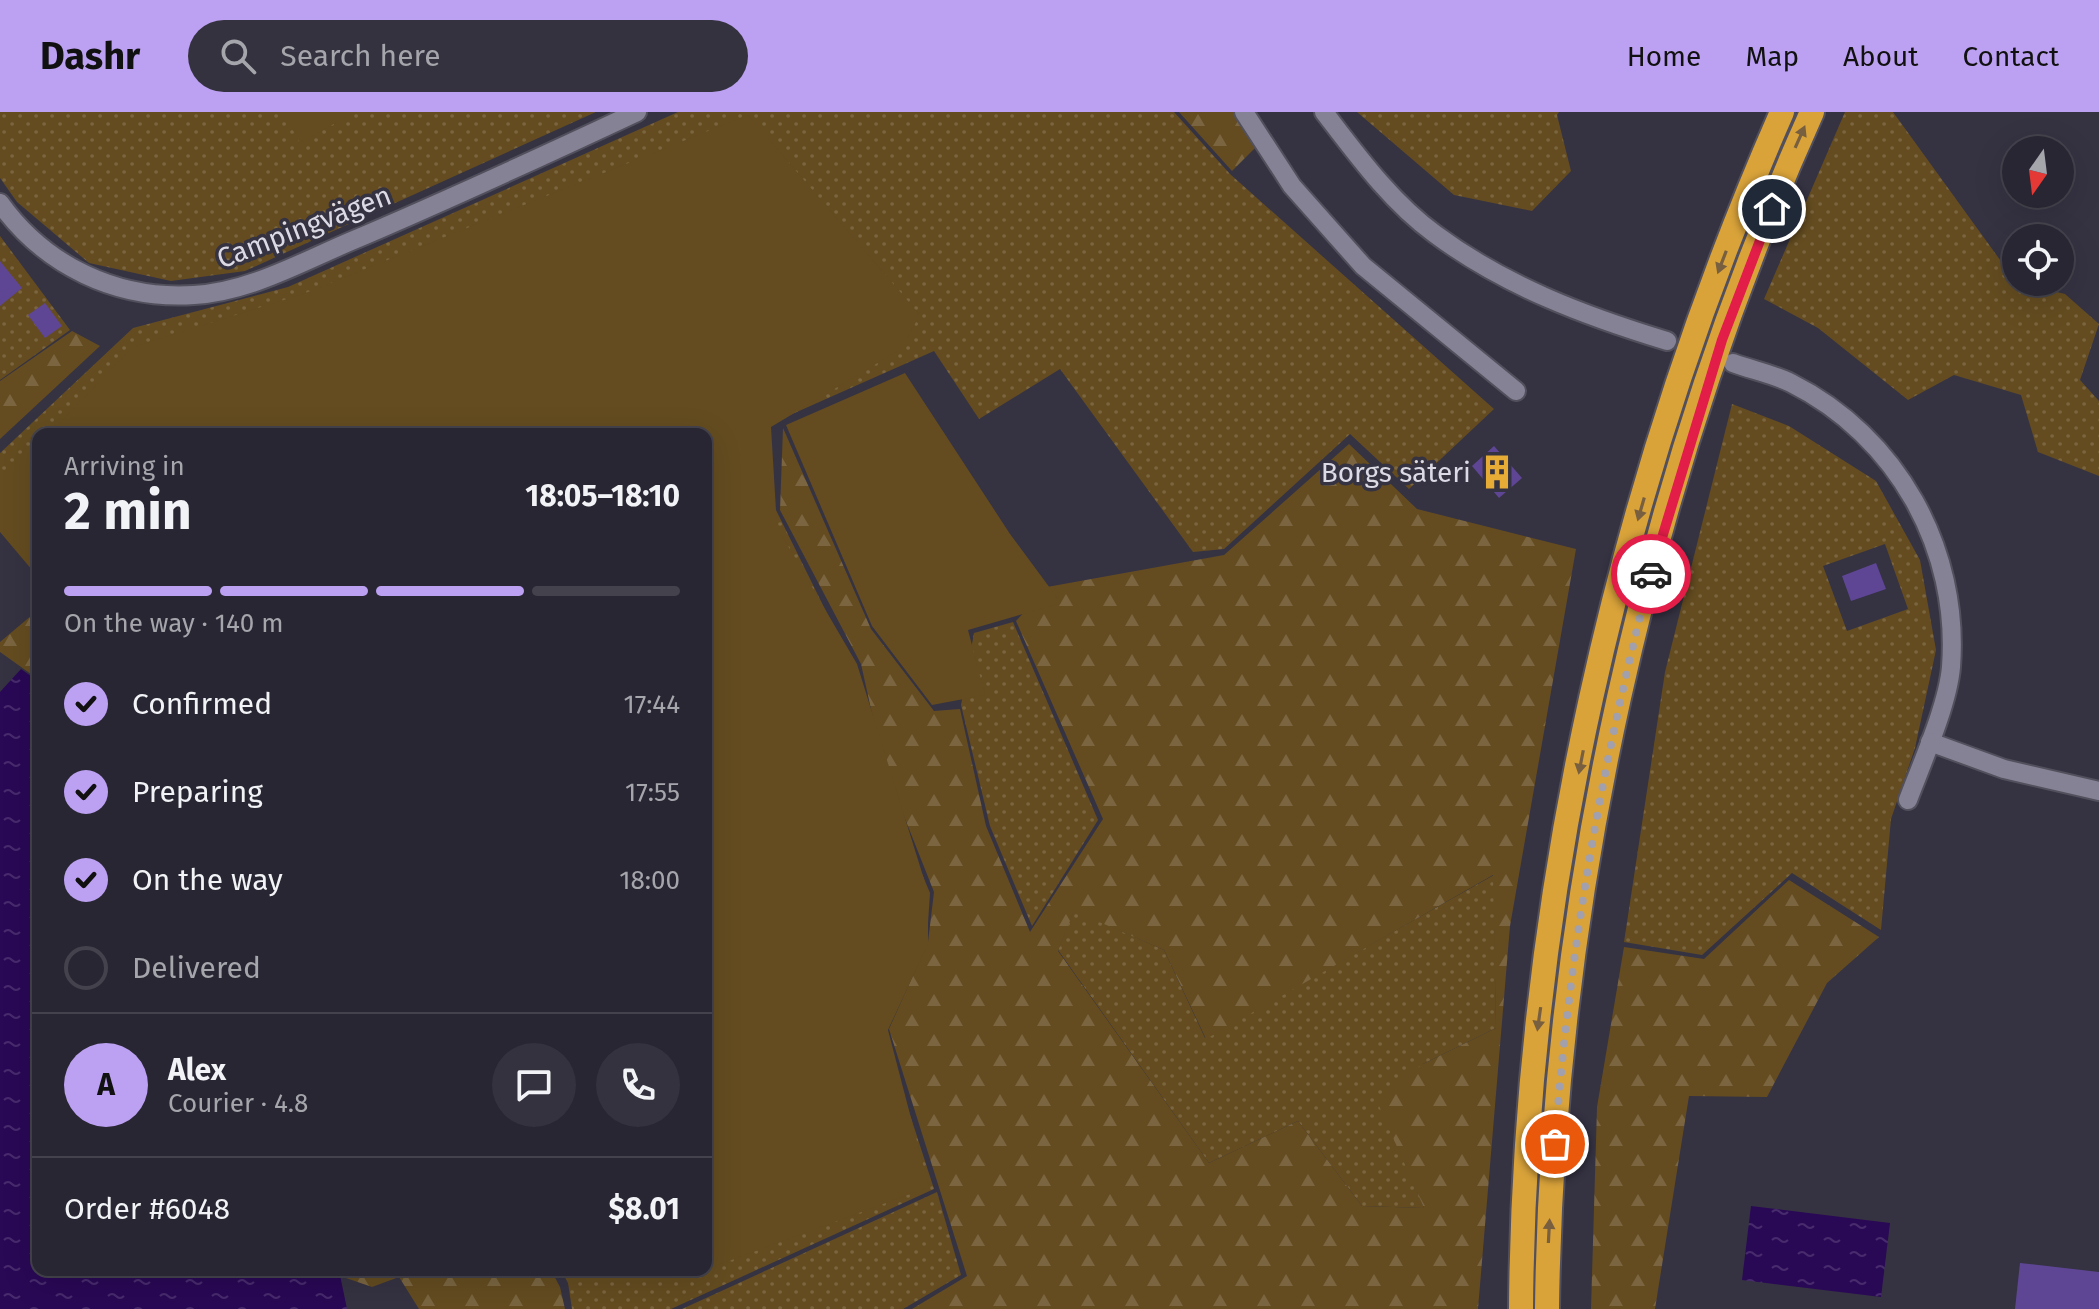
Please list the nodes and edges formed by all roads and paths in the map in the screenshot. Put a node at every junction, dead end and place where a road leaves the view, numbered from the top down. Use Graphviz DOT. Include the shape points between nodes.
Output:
graph roads {
  1 [pos="637,112"];
  2 [pos="1244,112"];
  3 [pos="1324,112"];
  4 [pos="1782,112"];
  5 [pos="1812,112"];
  6 [pos="0,203"];
  7 [pos="1667,341"];
  8 [pos="1733,363"];
  9 [pos="1516,391"];
  10 [pos="1930,742"];
  11 [pos="2099,791"];
  12 [pos="1908,800"];
  13 [pos="1521,1309"];
  14 [pos="1547,1309"];
  1 -- 6 [label="street, Campingvägen" via="291,267 237,288 196,295 117,288 80,273 50,254"];
  2 -- 9 [label="street" via="1292,186 1363,266"];
  3 -- 7 [label="street" via="1366,167 1433,233 1514,284 1595,319"];
  4 -- 13 [label="highway, one-way" via="1706,302 1673,403 1635,530 1588,722 1535,1052 1521,1231"];
  14 -- 5 [label="highway, one-way" via="1561,1058 1586,877 1618,712 1665,523 1730,316"];
  8 -- 10 [label="street" via="1790,383 1855,425 1901,478 1930,527 1949,595 1951,669"];
  10 -- 11 [label="street" via="2004,769"];
  10 -- 12 [label="street"];
}
